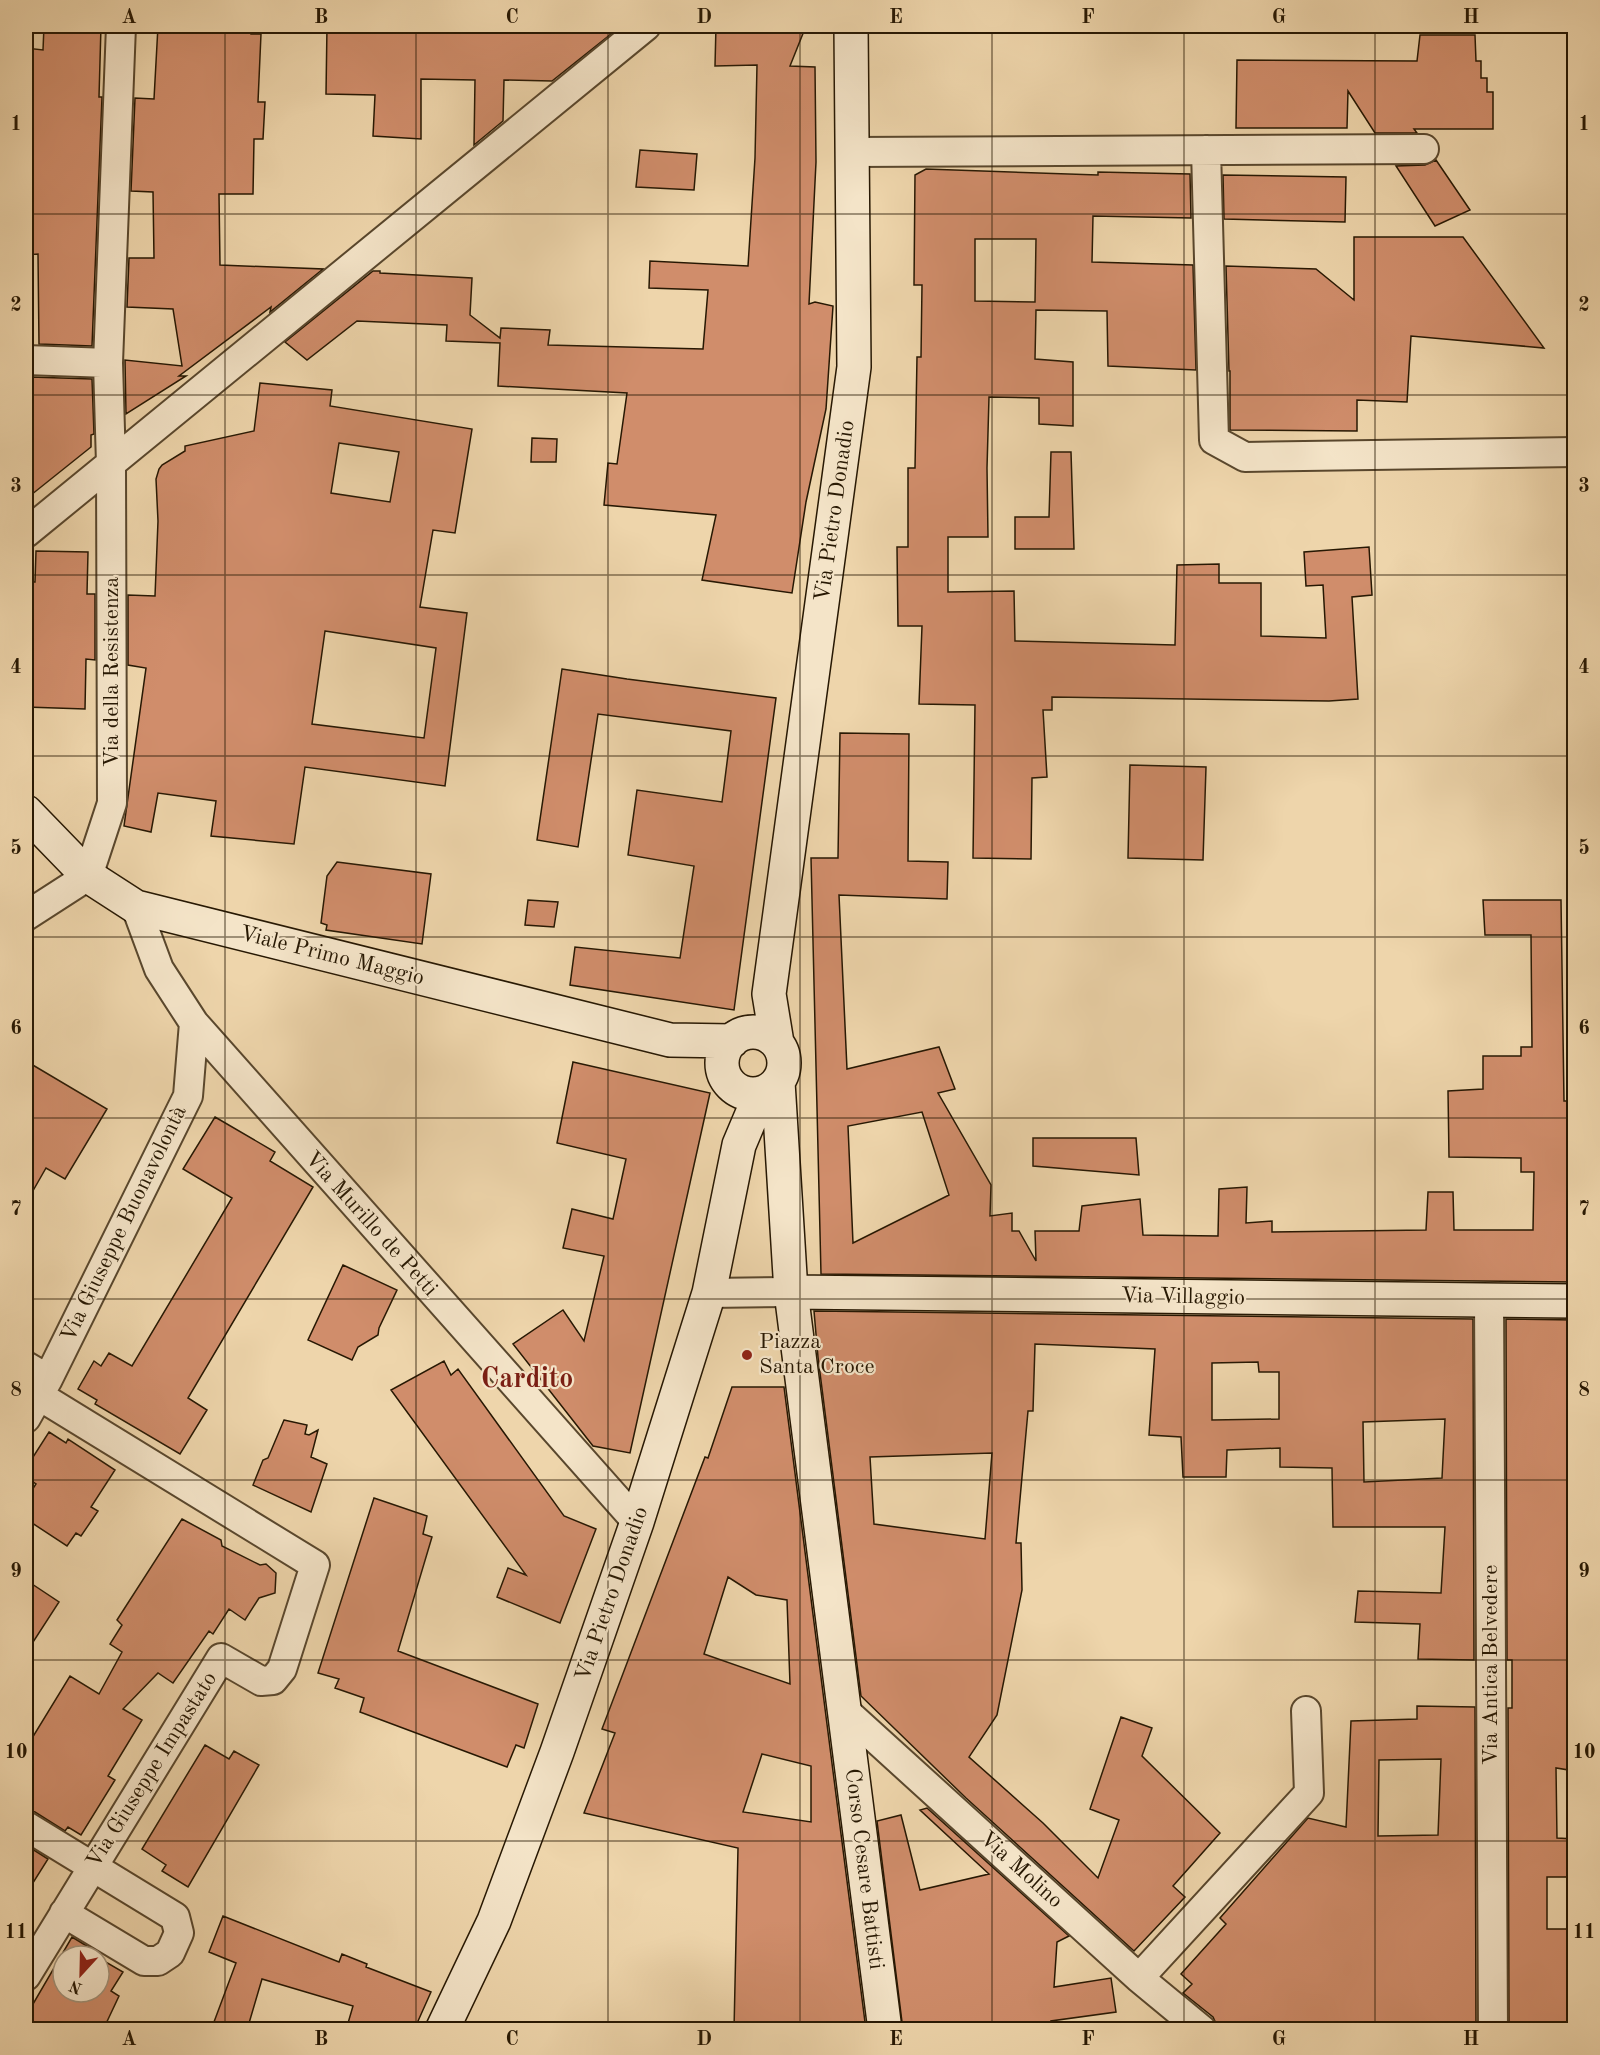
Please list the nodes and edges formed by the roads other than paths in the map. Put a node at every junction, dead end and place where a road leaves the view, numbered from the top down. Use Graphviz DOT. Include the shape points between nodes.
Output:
graph roads {
  1 [pos="121,26"];
  2 [pos="646,26"];
  3 [pos="851,26"];
  4 [pos="1425,149"];
  5 [pos="1206,150"];
  6 [pos="852,152"];
  7 [pos="26,360"];
  8 [pos="108,363"];
  9 [pos="1575,452"];
  10 [pos="111,464"];
  11 [pos="26,533"];
  12 [pos="26,812"];
  13 [pos="88,876"];
  14 [pos="136,907"];
  15 [pos="26,916"];
  16 [pos="769,994"];
  17 [pos="194,1023"];
  18 [pos="744,1068"];
  19 [pos="791,1292"];
  20 [pos="709,1293"];
  21 [pos="1489,1300"];
  22 [pos="1575,1301"];
  23 [pos="34,1389"];
  24 [pos="637,1522"];
  25 [pos="843,1709"];
  26 [pos="1306,1711"];
  27 [pos="26,1826"];
  28 [pos="92,1866"];
  29 [pos="64,1913"];
  30 [pos="26,1976"];
  31 [pos="1139,1978"];
  32 [pos="442,2030"];
  33 [pos="885,2030"];
  34 [pos="1202,2030"];
  35 [pos="1493,2030"];
  1 -- 8 [label="street, Via della Resistenza"];
  2 -- 10 [label="street"];
  3 -- 6 [label="street, Via Pietro Donadio"];
  4 -- 5 [label="street"];
  5 -- 6 [label="street"];
  5 -- 9 [label="street" via="1214,440 1245,457"];
  6 -- 16 [label="street, Via Pietro Donadio" via="854,367"];
  7 -- 8 [label="street"];
  8 -- 10 [label="street, Via della Resistenza"];
  10 -- 11 [label="street"];
  10 -- 13 [label="street, Via della Resistenza" via="112,803"];
  12 -- 13 [label="street, Viale Primo Maggio"];
  13 -- 14 [label="street, Viale Primo Maggio"];
  13 -- 15 [label="street"];
  14 -- 17 [label="street, Via Murillo de Petti" via="159,969"];
  14 -- 18 [label="street, Viale Primo Maggio" via="670,1040"];
  16 -- 18 [label="street, Via Pietro Donadio"];
  16 -- 18 [label="street, Via Pietro Donadio" via="777,1043 785,1062 783,1072"];
  17 -- 23 [label="street, Via Giuseppe Buonavolontà" via="188,1096"];
  17 -- 24 [label="street, Via Murillo de Petti"];
  18 -- 19 [label="street, Corso Cesare Battisti"];
  18 -- 20 [label="street, Via Pietro Donadio" via="739,1145"];
  19 -- 20 [label="street"];
  19 -- 21 [label="street, Via Villaggio"];
  19 -- 25 [label="street, Corso Cesare Battisti"];
  20 -- 24 [label="street, Via Pietro Donadio"];
  21 -- 22 [label="street, Via Villaggio"];
  21 -- 35 [label="street, Via Antica Belvedere"];
  23 -- 28 [label="street, Via Giuseppe Impastato" via="315,1565 282,1669 273,1680 261,1681 221,1658"];
  24 -- 32 [label="street, Via Pietro Donadio" via="494,1921"];
  25 -- 31 [label="street, Via Molino"];
  25 -- 33 [label="street, Corso Cesare Battisti"];
  26 -- 31 [label="street" via="1309,1794"];
  27 -- 28 [label="street"];
  28 -- 29 [label="street, Via Giuseppe Impastato"];
  28 -- 29 [label="street" via="175,1917 179,1933 170,1953 158,1960 144,1960"];
  29 -- 30 [label="street, Via Giuseppe Impastato"];
  31 -- 34 [label="street, Via Molino"];
}
